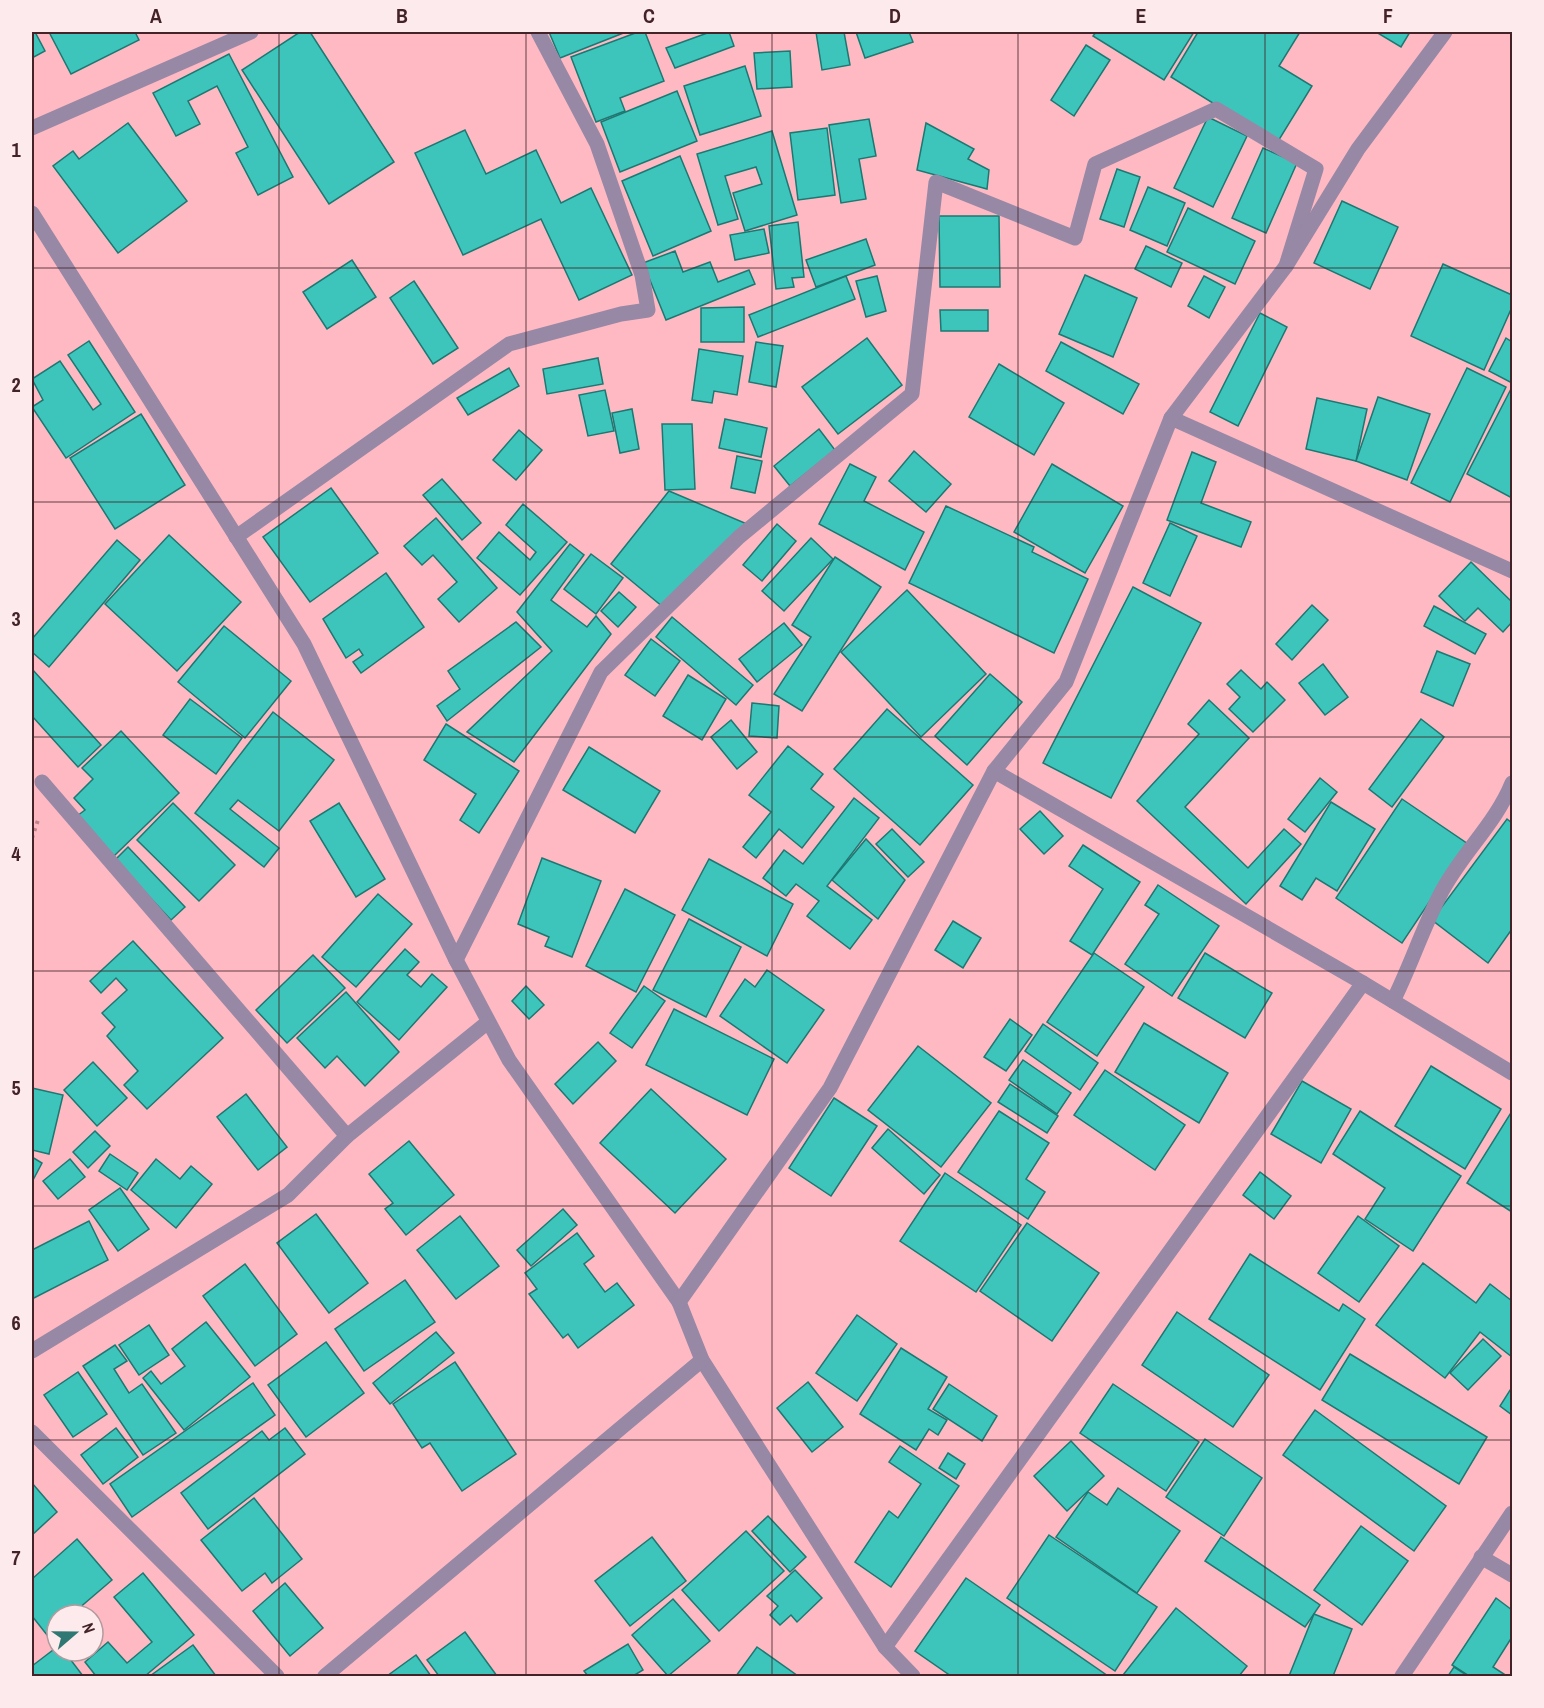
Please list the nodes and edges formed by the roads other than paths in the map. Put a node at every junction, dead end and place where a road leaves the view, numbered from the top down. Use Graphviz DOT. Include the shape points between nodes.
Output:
graph roads {
  1 [pos="251,32"];
  2 [pos="538,32"];
  3 [pos="1445,32"];
  4 [pos="32,128"];
  5 [pos="32,213"];
  6 [pos="1286,266"];
  7 [pos="1171,418"];
  8 [pos="236,537"];
  9 [pos="1512,571"];
  10 [pos="994,771"];
  11 [pos="42,782"];
  12 [pos="1512,783"];
  13 [pos="456,960"];
  14 [pos="1363,983"];
  15 [pos="1393,1001"];
  16 [pos="488,1022"];
  17 [pos="1512,1073"];
  18 [pos="347,1136"];
  19 [pos="680,1302"];
  20 [pos="32,1351"];
  21 [pos="702,1360"];
  22 [pos="32,1432"];
  23 [pos="1512,1513"];
  24 [pos="1481,1557"];
  25 [pos="1512,1575"];
  26 [pos="885,1647"];
  27 [pos="277,1677"];
  28 [pos="325,1677"];
  29 [pos="913,1677"];
  30 [pos="1402,1677"];
  1 -- 4 [label="street"];
  2 -- 8 [label="street" via="597,144 642,275 648,310 508,344"];
  3 -- 6 [label="street" via="1358,149"];
  5 -- 8 [label="street"];
  6 -- 7 [label="street"];
  6 -- 13 [label="street" via="1316,169 1216,109 1095,164 1075,238 936,182 912,393 739,537 601,672"];
  7 -- 9 [label="street"];
  7 -- 10 [label="street" via="1066,682"];
  8 -- 13 [label="street" via="304,644"];
  10 -- 14 [label="street"];
  10 -- 19 [label="street" via="830,1088"];
  11 -- 18 [label="street"];
  12 -- 15 [label="street" via="1503,805 1440,894 1413,963"];
  13 -- 16 [label="street"];
  14 -- 15 [label="street"];
  14 -- 26 [label="street"];
  15 -- 17 [label="street"];
  16 -- 18 [label="street"];
  16 -- 19 [label="street" via="509,1060"];
  18 -- 20 [label="street" via="288,1195"];
  19 -- 21 [label="street"];
  21 -- 26 [label="street"];
  21 -- 28 [label="street"];
  22 -- 27 [label="street"];
  23 -- 24 [label="street"];
  24 -- 25 [label="street"];
  24 -- 30 [label="street"];
  26 -- 29 [label="street"];
}
